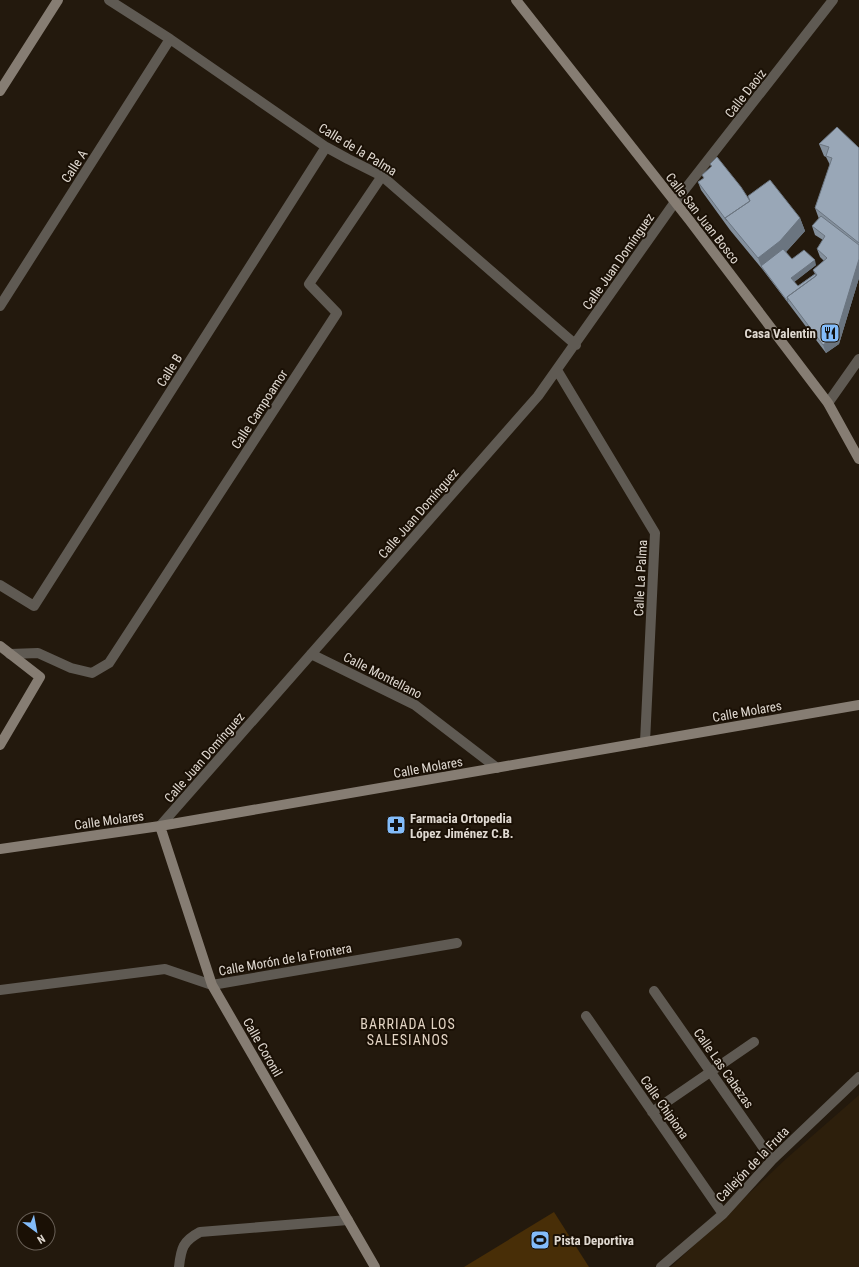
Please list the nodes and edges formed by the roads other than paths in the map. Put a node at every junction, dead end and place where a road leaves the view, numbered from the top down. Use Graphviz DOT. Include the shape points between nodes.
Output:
graph roads {
  1 [pos="58,0"];
  2 [pos="109,0"];
  3 [pos="517,0"];
  4 [pos="833,0"];
  5 [pos="170,40"];
  6 [pos="0,91"];
  7 [pos="326,147"];
  8 [pos="382,176"];
  9 [pos="676,202"];
  10 [pos="0,306"];
  11 [pos="576,345"];
  12 [pos="859,359"];
  13 [pos="557,370"];
  14 [pos="828,403"];
  15 [pos="859,458"];
  16 [pos="0,585"];
  17 [pos="0,646"];
  18 [pos="10,654"];
  19 [pos="311,654"];
  20 [pos="859,705"];
  21 [pos="645,742"];
  22 [pos="0,745"];
  23 [pos="497,768"];
  24 [pos="160,826"];
  25 [pos="0,849"];
  26 [pos="457,943"];
  27 [pos="212,985"];
  28 [pos="0,990"];
  29 [pos="654,991"];
  30 [pos="586,1016"];
  31 [pos="754,1042"];
  32 [pos="710,1072"];
  33 [pos="859,1077"];
  34 [pos="652,1112"];
  35 [pos="772,1160"];
  36 [pos="723,1214"];
  37 [pos="348,1220"];
  38 [pos="180,1267"];
  39 [pos="375,1267"];
  40 [pos="661,1267"];
  1 -- 6 [label="street"];
  2 -- 5 [label="street, Calle de la Palma"];
  3 -- 9 [label="street, Calle San Juan Bosco"];
  4 -- 9 [label="street, Calle Daoiz"];
  5 -- 7 [label="street, Calle de la Palma"];
  5 -- 10 [label="street, Calle A"];
  7 -- 8 [label="street, Calle de la Palma"];
  7 -- 16 [label="street, Calle B" via="34,606"];
  8 -- 11 [label="street, Calle de la Palma"];
  8 -- 18 [label="street, Calle Campoamor" via="309,284 337,313 109,663 92,673 71,668 38,653"];
  9 -- 11 [label="street, Calle Juan Domínguez"];
  9 -- 14 [label="street, Calle San Juan Bosco"];
  11 -- 13 [label="street, Calle Juan Domínguez"];
  12 -- 14 [label="street"];
  13 -- 19 [label="street, Calle Juan Domínguez" via="538,396"];
  13 -- 21 [label="street, Calle La Palma" via="655,532"];
  14 -- 15 [label="street, Calle San Juan Bosco"];
  17 -- 18 [label="street"];
  18 -- 22 [label="street" via="40,677"];
  19 -- 23 [label="street, Calle Montellano" via="415,705"];
  19 -- 24 [label="street, Calle Juan Domínguez"];
  20 -- 21 [label="street, Calle Molares"];
  21 -- 23 [label="street, Calle Molares"];
  23 -- 24 [label="street, Calle Molares"];
  24 -- 25 [label="street, Calle Molares"];
  24 -- 27 [label="street, Calle Coronil"];
  26 -- 27 [label="street, Calle Morón de la Frontera"];
  27 -- 28 [label="street, Calle Morón de la Frontera" via="165,970"];
  27 -- 37 [label="street, Calle Coronil"];
  29 -- 32 [label="street, Calle Las Cabezas"];
  30 -- 34 [label="street, Calle Chipiona"];
  31 -- 32 [label="street"];
  32 -- 34 [label="street"];
  32 -- 35 [label="street, Calle Las Cabezas"];
  33 -- 35 [label="street, Callejón de la Fruta"];
  34 -- 36 [label="street, Calle Chipiona"];
  35 -- 36 [label="street, Callejón de la Fruta"];
  36 -- 40 [label="street, Callejón de la Fruta"];
  37 -- 38 [label="street" via="200,1232 190,1238 180,1250"];
  37 -- 39 [label="street, Calle Coronil"];
}
